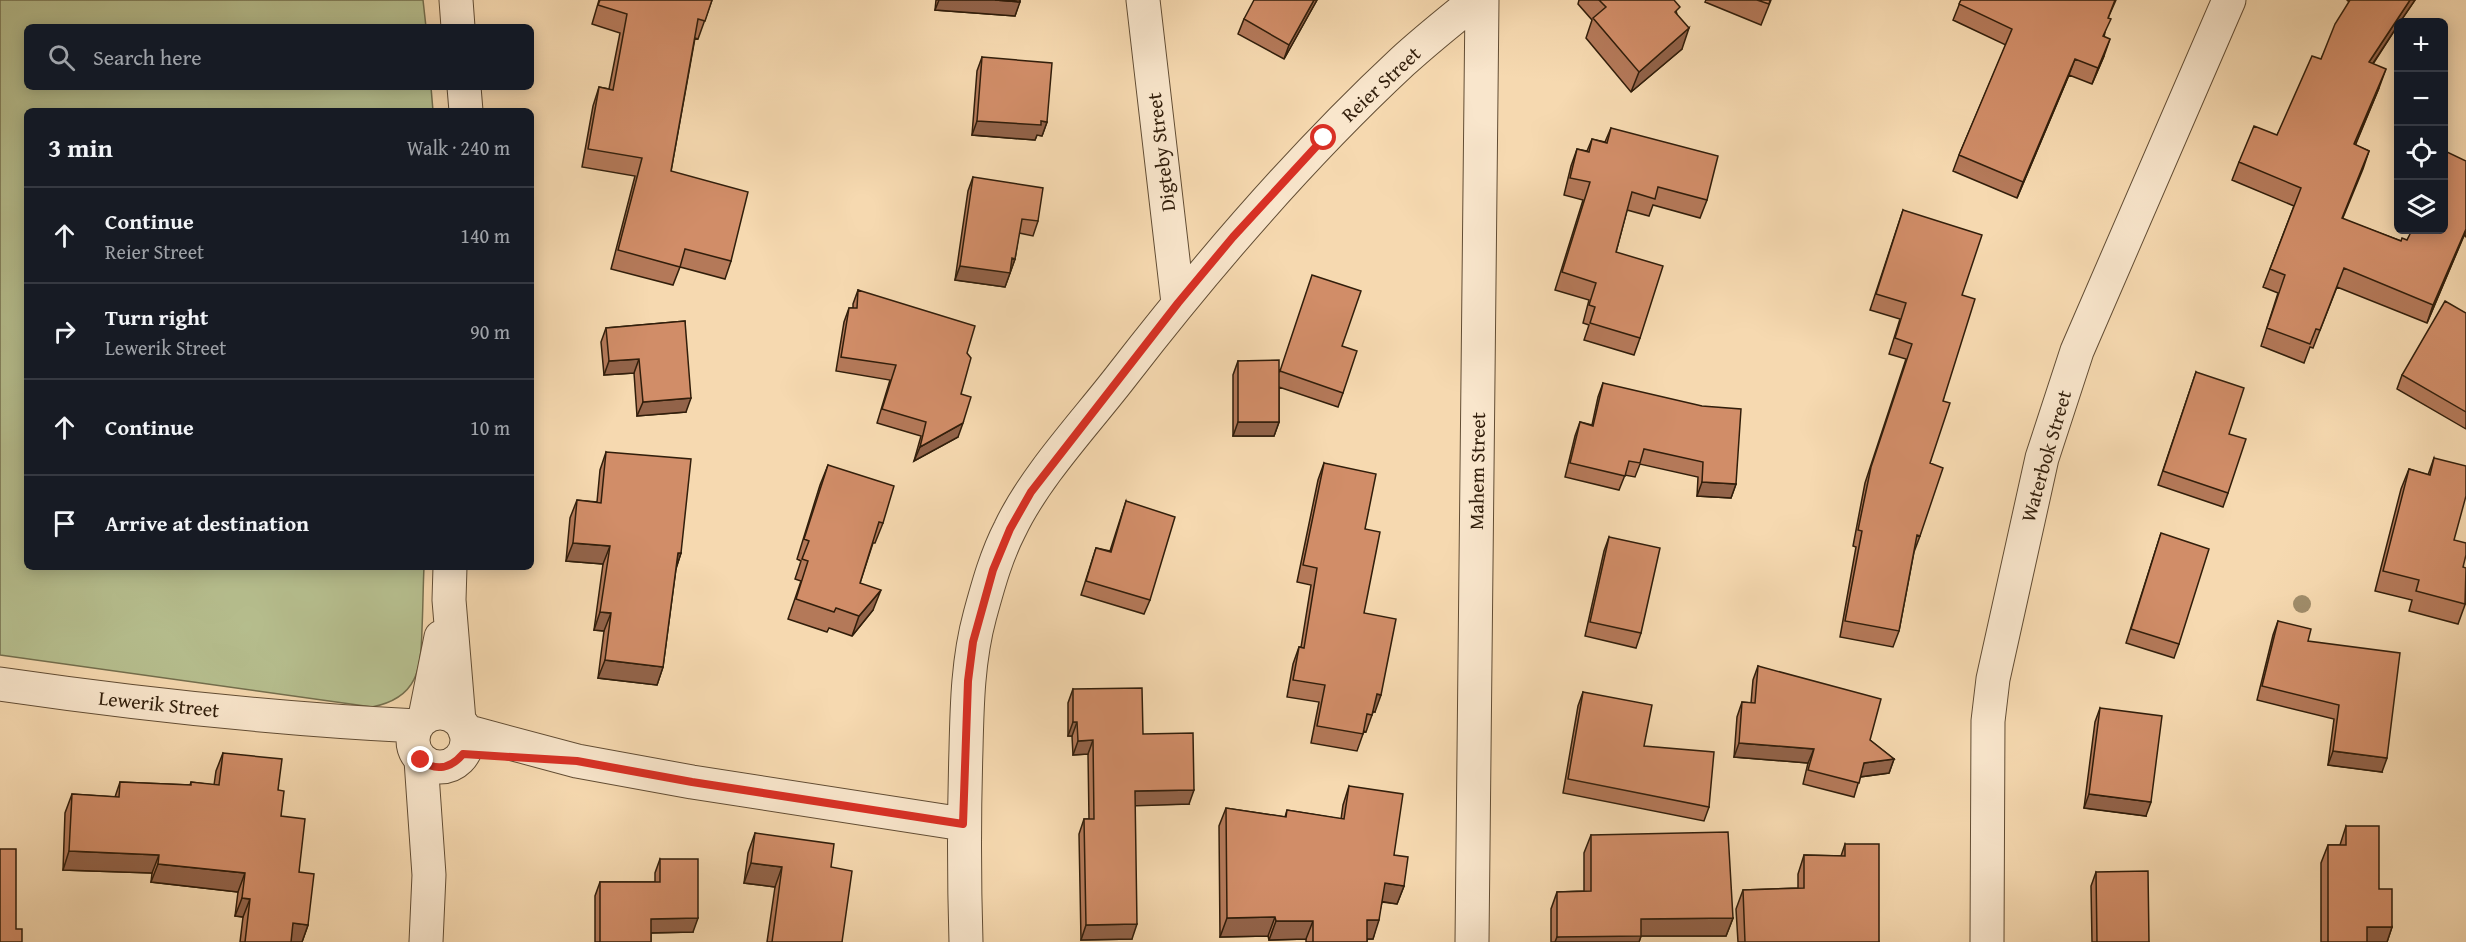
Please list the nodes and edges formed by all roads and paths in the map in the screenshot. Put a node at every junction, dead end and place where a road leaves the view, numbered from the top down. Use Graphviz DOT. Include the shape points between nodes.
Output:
graph roads {
  1 [pos="456,0"];
  2 [pos="1143,0"];
  3 [pos="1476,0"];
  4 [pos="1482,0"];
  5 [pos="2229,0"];
  6 [pos="458,24"];
  7 [pos="464,90"];
  8 [pos="466,108"];
  9 [pos="1178,303"];
  10 [pos="450,570"];
  11 [pos="448,600"];
  12 [pos="0,684"];
  13 [pos="419,738"];
  14 [pos="461,742"];
  15 [pos="963,824"];
  16 [pos="429,875"];
  17 [pos="426,942"];
  18 [pos="966,942"];
  19 [pos="1472,942"];
  20 [pos="1987,942"];
  1 -- 6 [label="street"];
  2 -- 9 [label="street, Digteby Street"];
  3 -- 9 [label="street, Reier Street" via="1404,60 1324,138"];
  4 -- 19 [label="street, Mahem Street"];
  5 -- 20 [label="street, Waterbok Street" via="2077,351 2042,458 1993,679 1988,732"];
  7 -- 8 [label="street"];
  9 -- 15 [label="street, Reier Street" via="1031,492 993,570 973,642 968,681"];
  10 -- 11 [label="street"];
  11 -- 13 [label="street"];
  11 -- 14 [label="street"];
  12 -- 13 [label="street, Lewerik Street" via="127,702 319,721"];
  13 -- 14 [label="street" via="442,713"];
  13 -- 14 [label="street" via="427,764 441,768"];
  13 -- 16 [label="street"];
  14 -- 15 [label="street"];
  14 -- 16 [label="street"];
  15 -- 18 [label="street, Reier Street"];
  16 -- 17 [label="street"];
}
